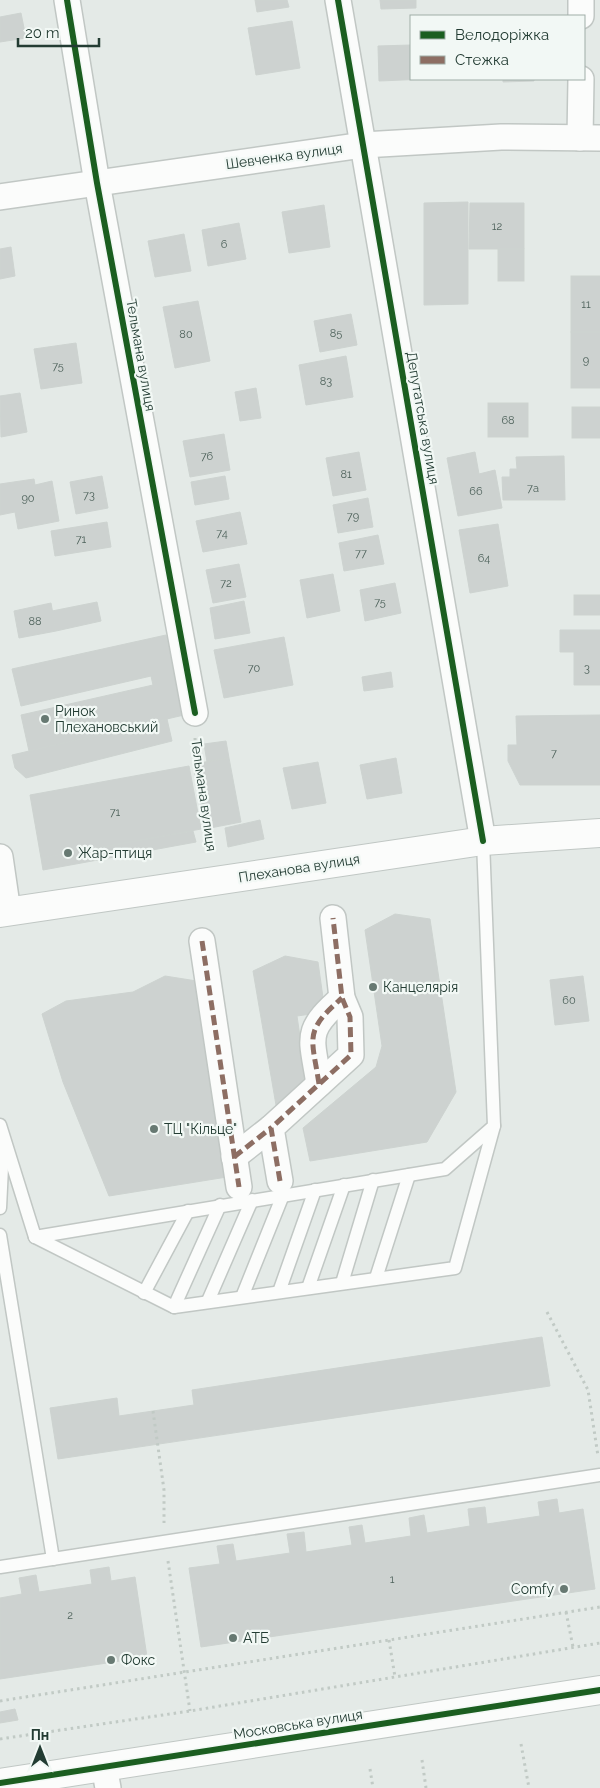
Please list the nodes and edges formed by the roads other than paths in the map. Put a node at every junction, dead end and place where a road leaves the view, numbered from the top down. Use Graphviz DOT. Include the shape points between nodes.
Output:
graph roads {
  1 [pos="67,0"];
  2 [pos="338,0"];
  3 [pos="581,0"];
  4 [pos="581,15"];
  5 [pos="581,80"];
  6 [pos="590,138"];
  7 [pos="363,144"];
  8 [pos="97,183"];
  9 [pos="0,197"];
  10 [pos="195,713"];
  11 [pos="600,833"];
  12 [pos="483,841"];
  13 [pos="0,857"];
  14 [pos="4,912"];
  15 [pos="333,918"];
  16 [pos="202,941"];
  17 [pos="342,998"];
  18 [pos="319,1084"];
  19 [pos="494,1126"];
  20 [pos="271,1128"];
  21 [pos="2,1131"];
  22 [pos="234,1157"];
  23 [pos="409,1175"];
  24 [pos="373,1180"];
  25 [pos="344,1185"];
  26 [pos="281,1188"];
  27 [pos="314,1190"];
  28 [pos="245,1194"];
  29 [pos="220,1205"];
  30 [pos="0,1208"];
  31 [pos="188,1211"];
  32 [pos="0,1234"];
  33 [pos="35,1237"];
  34 [pos="376,1278"];
  35 [pos="342,1283"];
  36 [pos="308,1288"];
  37 [pos="280,1292"];
  38 [pos="144,1293"];
  39 [pos="242,1297"];
  40 [pos="208,1301"];
  41 [pos="174,1307"];
  42 [pos="599,1469"];
  43 [pos="53,1558"];
  44 [pos="0,1567"];
  45 [pos="600,1690"];
  46 [pos="106,1777"];
  47 [pos="0,1783"];
  1 -- 8 [label="street, Тельмана вулиця"];
  2 -- 7 [label="street, Депутатська вулиця"];
  3 -- 4 [label="street"];
  5 -- 6 [label="street"];
  6 -- 7 [label="street, Шевченка вулиця" via="501,137"];
  7 -- 8 [label="street, Шевченка вулиця"];
  7 -- 12 [label="street, Депутатська вулиця"];
  8 -- 9 [label="street, Шевченка вулиця"];
  8 -- 10 [label="street, Тельмана вулиця"];
  11 -- 12 [label="street, Плеханова вулиця"];
  12 -- 14 [label="street, Плеханова вулиця"];
  12 -- 19 [label="lane"];
  13 -- 14 [label="street"];
  15 -- 17 [label="street"];
  16 -- 22 [label="street"];
  17 -- 18 [label="street" via="321,1016 312,1036"];
  17 -- 18 [label="street" via="350,1017 352,1055"];
  18 -- 20 [label="street"];
  19 -- 23 [label="lane" via="444,1169"];
  19 -- 34 [label="lane" via="455,1268"];
  20 -- 22 [label="street"];
  20 -- 26 [label="street"];
  21 -- 30 [label="lane"];
  21 -- 33 [label="lane"];
  22 -- 28 [label="street"];
  23 -- 24 [label="lane"];
  23 -- 34 [label="lane"];
  24 -- 25 [label="lane"];
  24 -- 35 [label="lane"];
  25 -- 27 [label="lane"];
  25 -- 36 [label="lane"];
  26 -- 27 [label="lane"];
  26 -- 28 [label="lane"];
  26 -- 39 [label="lane"];
  27 -- 37 [label="lane"];
  28 -- 29 [label="lane"];
  28 -- 40 [label="lane"];
  29 -- 31 [label="lane"];
  29 -- 41 [label="lane"];
  31 -- 33 [label="lane"];
  31 -- 38 [label="lane"];
  32 -- 43 [label="lane"];
  33 -- 38 [label="lane"];
  34 -- 35 [label="lane"];
  35 -- 36 [label="lane"];
  36 -- 37 [label="lane"];
  37 -- 39 [label="lane"];
  38 -- 41 [label="lane"];
  39 -- 40 [label="lane"];
  40 -- 41 [label="lane"];
  42 -- 43 [label="lane"];
  43 -- 44 [label="lane"];
  45 -- 46 [label="street, Московська вулиця"];
  46 -- 47 [label="street, Московська вулиця"];
}
